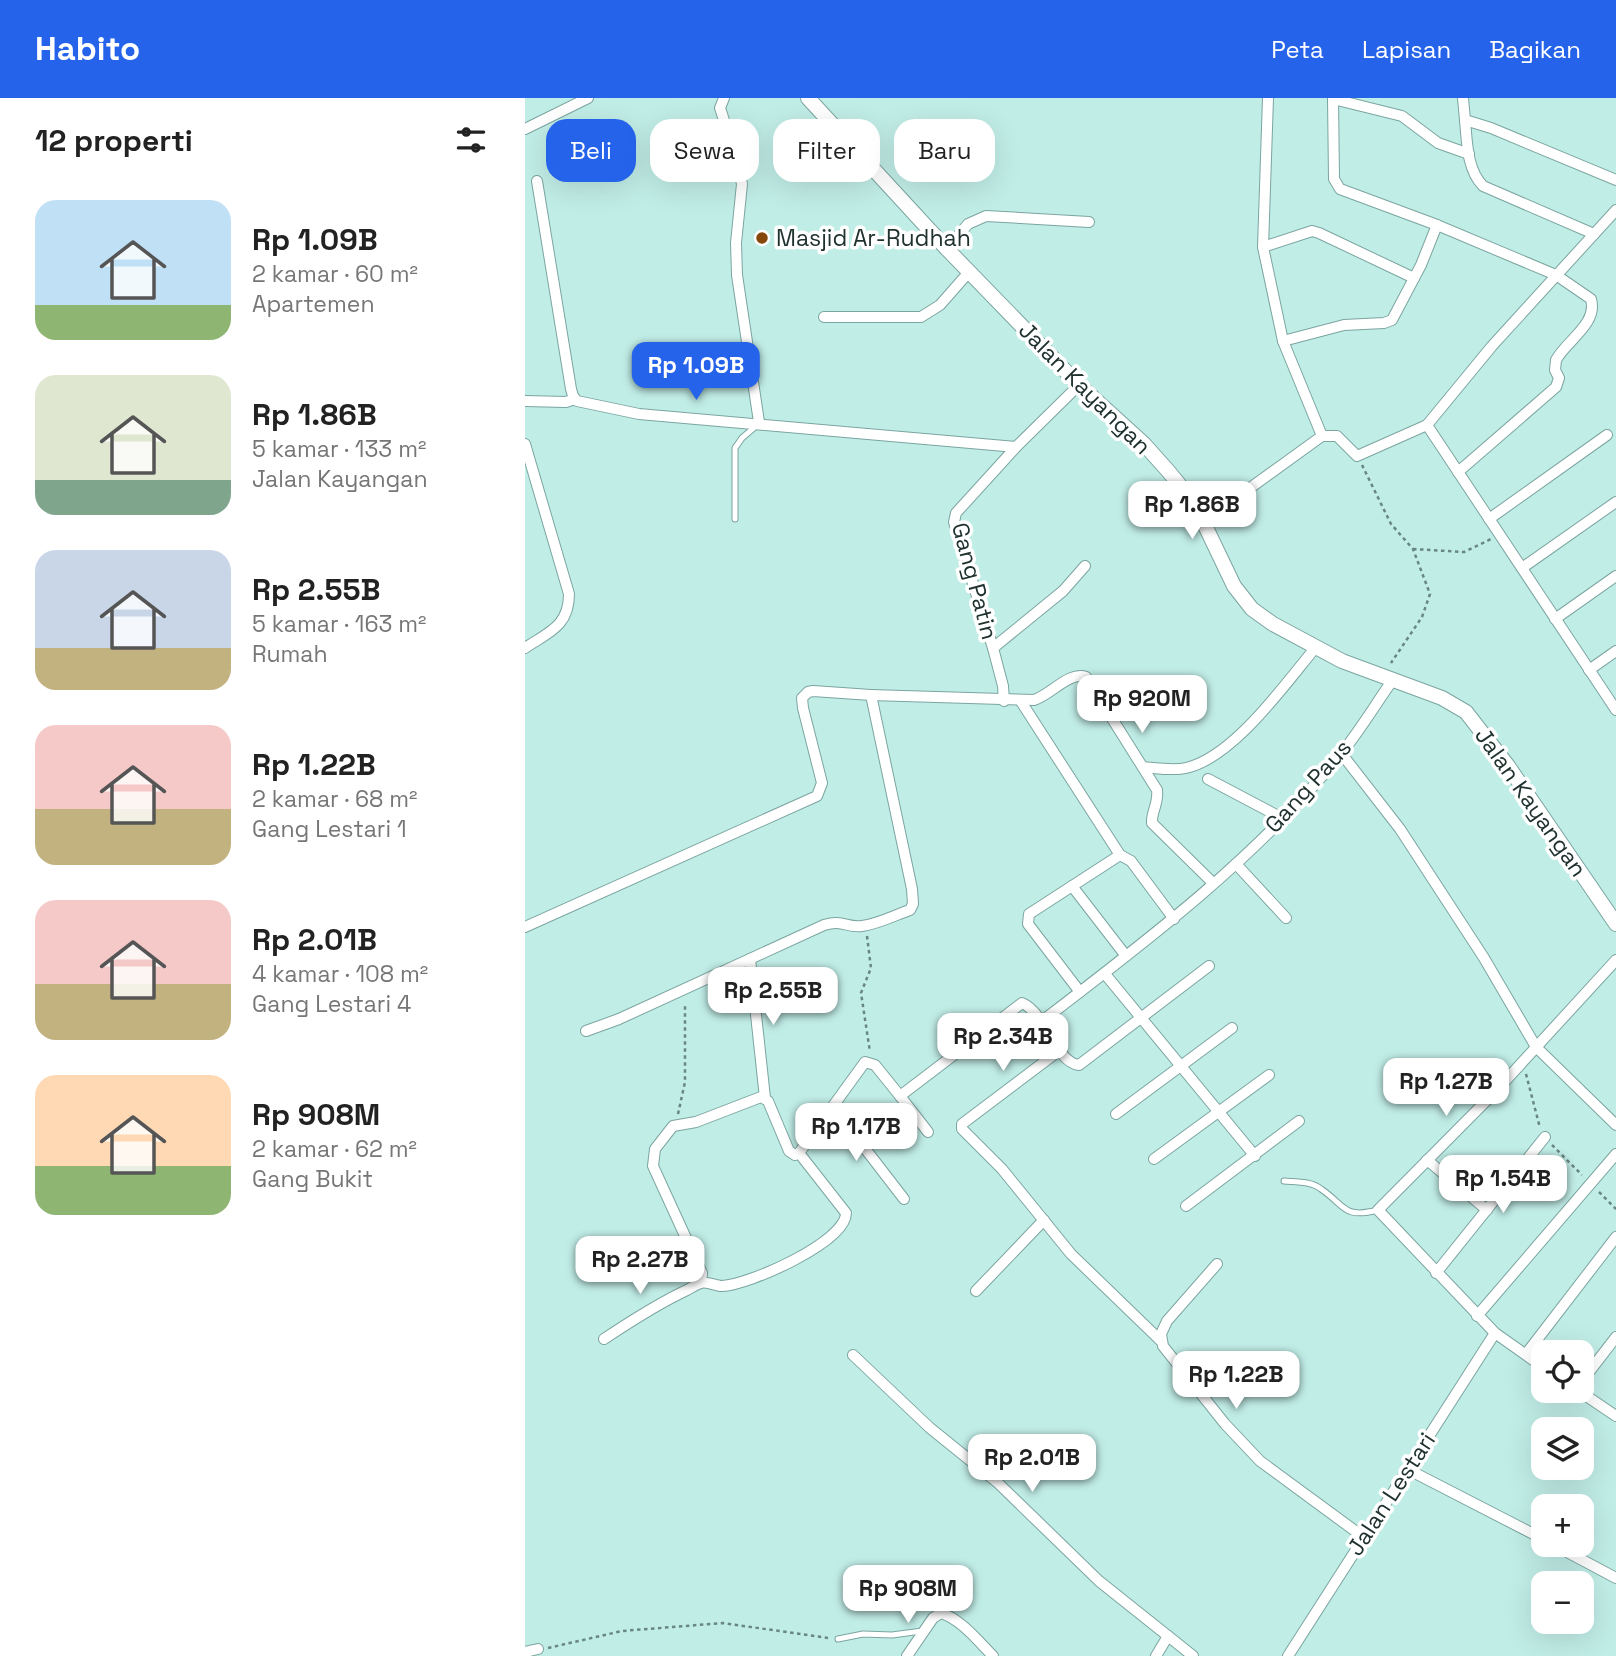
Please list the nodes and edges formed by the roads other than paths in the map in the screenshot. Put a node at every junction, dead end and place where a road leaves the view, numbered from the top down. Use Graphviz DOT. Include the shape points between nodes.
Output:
graph roads {
  1 [pos="587,98"];
  2 [pos="724,98"];
  3 [pos="808,98"];
  4 [pos="1268,98"];
  5 [pos="1333,98"];
  6 [pos="1463,98"];
  7 [pos="1465,120"];
  8 [pos="525,129"];
  9 [pos="1469,154"];
  10 [pos="1616,180"];
  11 [pos="537,181"];
  12 [pos="1616,210"];
  13 [pos="1090,222"];
  14 [pos="1437,225"];
  15 [pos="1594,234"];
  16 [pos="1263,247"];
  17 [pos="947,249"];
  18 [pos="969,271"];
  19 [pos="1556,275"];
  20 [pos="1414,278"];
  21 [pos="824,317"];
  22 [pos="1283,341"];
  23 [pos="1079,385"];
  24 [pos="575,399"];
  25 [pos="525,401"];
  26 [pos="759,422"];
  27 [pos="1427,425"];
  28 [pos="1607,435"];
  29 [pos="1322,436"];
  30 [pos="525,444"];
  31 [pos="1016,447"];
  32 [pos="1458,472"];
  33 [pos="1616,502"];
  34 [pos="736,519"];
  35 [pos="1489,519"];
  36 [pos="1203,522"];
  37 [pos="1085,566"];
  38 [pos="1521,568"];
  39 [pos="1616,576"];
  40 [pos="1555,619"];
  41 [pos="1315,647"];
  42 [pos="525,648"];
  43 [pos="993,649"];
  44 [pos="1616,651"];
  45 [pos="1589,670"];
  46 [pos="1387,679"];
  47 [pos="871,695"];
  48 [pos="1004,701"];
  49 [pos="1020,701"];
  50 [pos="1616,710"];
  51 [pos="1341,753"];
  52 [pos="1143,767"];
  53 [pos="1208,779"];
  54 [pos="1282,818"];
  55 [pos="1120,855"];
  56 [pos="1237,864"];
  57 [pos="1213,883"];
  58 [pos="1072,886"];
  59 [pos="1286,918"];
  60 [pos="1174,919"];
  61 [pos="1616,924"];
  62 [pos="525,926"];
  63 [pos="1126,956"];
  64 [pos="750,959"];
  65 [pos="1616,960"];
  66 [pos="1209,966"];
  67 [pos="1105,974"];
  68 [pos="1080,992"];
  69 [pos="1142,1019"];
  70 [pos="1042,1021"];
  71 [pos="1232,1028"];
  72 [pos="586,1031"];
  73 [pos="1536,1047"];
  74 [pos="1060,1050"];
  75 [pos="1180,1065"];
  76 [pos="1269,1076"];
  77 [pos="900,1096"];
  78 [pos="765,1098"];
  79 [pos="833,1107"];
  80 [pos="1219,1112"];
  81 [pos="1116,1114"];
  82 [pos="1299,1121"];
  83 [pos="1616,1125"];
  84 [pos="928,1132"];
  85 [pos="1545,1137"];
  86 [pos="800,1153"];
  87 [pos="1616,1154"];
  88 [pos="1255,1156"];
  89 [pos="1154,1159"];
  90 [pos="1427,1160"];
  91 [pos="1284,1181"];
  92 [pos="904,1199"];
  93 [pos="1187,1206"];
  94 [pos="1378,1210"];
  95 [pos="1487,1210"];
  96 [pos="1044,1220"];
  97 [pos="1616,1237"];
  98 [pos="1217,1264"];
  99 [pos="1436,1273"];
  100 [pos="701,1282"];
  101 [pos="976,1291"];
  102 [pos="1477,1316"];
  103 [pos="1495,1333"];
  104 [pos="1616,1337"];
  105 [pos="604,1339"];
  106 [pos="1161,1341"];
  107 [pos="1526,1354"];
  108 [pos="853,1355"];
  109 [pos="1531,1358"];
  110 [pos="1594,1365"];
  111 [pos="1594,1401"];
  112 [pos="1616,1416"];
  113 [pos="1409,1470"];
  114 [pos="1531,1533"];
  115 [pos="1363,1536"];
  116 [pos="1577,1557"];
  117 [pos="1616,1578"];
  118 [pos="923,1631"];
  119 [pos="1168,1636"];
  120 [pos="838,1639"];
  121 [pos="538,1649"];
  122 [pos="525,1652"];
  123 [pos="908,1656"];
  124 [pos="993,1656"];
  125 [pos="1156,1656"];
  126 [pos="1193,1656"];
  127 [pos="1288,1656"];
  1 -- 8 [label="street"];
  2 -- 26 [label="street" via="720,108 742,184 737,275"];
  3 -- 17 [label="street, Jalan Kayangan"];
  4 -- 16 [label="street"];
  5 -- 9 [label="street" via="1402,116 1438,143"];
  5 -- 14 [label="street" via="1336,185 1345,193"];
  6 -- 7 [label="street"];
  7 -- 9 [label="street"];
  7 -- 10 [label="street"];
  9 -- 15 [label="street" via="1475,176 1488,190"];
  11 -- 24 [label="street"];
  12 -- 15 [label="street"];
  13 -- 17 [label="street" via="986,216 968,224"];
  14 -- 19 [label="street"];
  14 -- 20 [label="street"];
  15 -- 19 [label="street"];
  16 -- 20 [label="street" via="1312,231"];
  16 -- 22 [label="street"];
  17 -- 18 [label="street, Jalan Kayangan"];
  18 -- 21 [label="street" via="940,305 921,317"];
  18 -- 23 [label="street, Jalan Kayangan"];
  19 -- 27 [label="street"];
  19 -- 32 [label="street" via="1592,303 1591,316 1556,360 1556,387"];
  20 -- 22 [label="street" via="1388,322 1344,325"];
  22 -- 29 [label="street"];
  23 -- 31 [label="street, Gang Patin"];
  23 -- 36 [label="street, Jalan Kayangan" via="1144,444 1187,494"];
  24 -- 25 [label="street"];
  24 -- 26 [label="street" via="639,414"];
  26 -- 31 [label="street"];
  26 -- 34 [label="lane" via="735,448"];
  27 -- 29 [label="street" via="1357,456 1337,436"];
  27 -- 32 [label="street"];
  28 -- 35 [label="street"];
  29 -- 36 [label="street"];
  30 -- 42 [label="street" via="569,594 563,621"];
  31 -- 43 [label="street, Gang Patin" via="962,505 954,522"];
  32 -- 35 [label="street"];
  33 -- 38 [label="street"];
  35 -- 38 [label="street"];
  36 -- 41 [label="street, Jalan Kayangan" via="1245,602"];
  37 -- 43 [label="street" via="1063,591"];
  38 -- 40 [label="street"];
  39 -- 40 [label="street"];
  40 -- 45 [label="street"];
  41 -- 46 [label="street, Jalan Kayangan"];
  41 -- 52 [label="street" via="1241,734 1207,760 1184,769"];
  43 -- 48 [label="street, Gang Patin"];
  44 -- 45 [label="street"];
  45 -- 50 [label="street"];
  46 -- 51 [label="street, Gang Paus"];
  46 -- 61 [label="street, Jalan Kayangan" via="1442,698 1472,720 1509,766"];
  47 -- 48 [label="street"];
  47 -- 62 [label="street" via="813,691 803,698 822,783 817,796"];
  47 -- 64 [label="street" via="913,904 909,910 866,926 835,922"];
  48 -- 49 [label="street"];
  49 -- 52 [label="street" via="1045,697 1070,677 1086,677"];
  49 -- 55 [label="street"];
  51 -- 54 [label="street, Gang Paus"];
  51 -- 73 [label="street" via="1400,829"];
  52 -- 57 [label="street" via="1157,790 1152,824"];
  53 -- 54 [label="street"];
  54 -- 56 [label="street, Gang Paus"];
  55 -- 58 [label="street"];
  55 -- 60 [label="street" via="1131,861"];
  56 -- 57 [label="street, Gang Paus"];
  56 -- 59 [label="street"];
  57 -- 60 [label="street, Gang Paus"];
  58 -- 63 [label="street"];
  58 -- 68 [label="street" via="1029,914 1027,921"];
  60 -- 63 [label="street, Gang Paus"];
  63 -- 67 [label="street, Gang Paus"];
  64 -- 72 [label="street"];
  64 -- 78 [label="street"];
  65 -- 73 [label="street"];
  66 -- 69 [label="street"];
  67 -- 68 [label="street, Gang Paus"];
  67 -- 69 [label="street"];
  68 -- 70 [label="street, Gang Paus"];
  69 -- 74 [label="street" via="1080,1065"];
  69 -- 75 [label="street"];
  70 -- 74 [label="street"];
  70 -- 77 [label="street" via="1020,1004"];
  71 -- 75 [label="street"];
  73 -- 83 [label="street"];
  73 -- 90 [label="street"];
  74 -- 96 [label="street" via="961,1126"];
  75 -- 80 [label="street"];
  75 -- 81 [label="street"];
  76 -- 80 [label="street"];
  77 -- 79 [label="street" via="872,1062 865,1062"];
  77 -- 84 [label="street"];
  78 -- 86 [label="street" via="789,1152"];
  78 -- 100 [label="street" via="759,1096 696,1122 673,1125 655,1149 653,1166 702,1273"];
  79 -- 86 [label="street"];
  79 -- 92 [label="street"];
  80 -- 88 [label="street"];
  80 -- 89 [label="street"];
  82 -- 88 [label="street"];
  85 -- 95 [label="street"];
  86 -- 100 [label="street" via="846,1213 846,1220 806,1254 771,1271 720,1286"];
  87 -- 102 [label="street"];
  88 -- 93 [label="street"];
  90 -- 94 [label="street"];
  90 -- 95 [label="street"];
  91 -- 94 [label="lane" via="1316,1186 1353,1214"];
  94 -- 99 [label="street"];
  95 -- 99 [label="street"];
  96 -- 101 [label="street"];
  96 -- 106 [label="street" via="1070,1254"];
  97 -- 107 [label="street"];
  98 -- 106 [label="street" via="1167,1321"];
  99 -- 102 [label="street"];
  100 -- 105 [label="street"];
  102 -- 103 [label="street"];
  103 -- 107 [label="street"];
  103 -- 113 [label="street, Jalan Lestari"];
  104 -- 110 [label="street"];
  106 -- 115 [label="street" via="1260,1461"];
  107 -- 109 [label="street"];
  108 -- 119 [label="street" via="930,1428 997,1482 1099,1581"];
  111 -- 112 [label="street"];
  113 -- 114 [label="street"];
  113 -- 115 [label="street, Jalan Lestari"];
  115 -- 127 [label="street, Jalan Lestari"];
  116 -- 117 [label="street"];
  118 -- 120 [label="lane"];
  118 -- 123 [label="street"];
  118 -- 124 [label="street" via="936,1615 948,1615"];
  119 -- 125 [label="street"];
  119 -- 126 [label="street"];
  121 -- 122 [label="street"];
}
